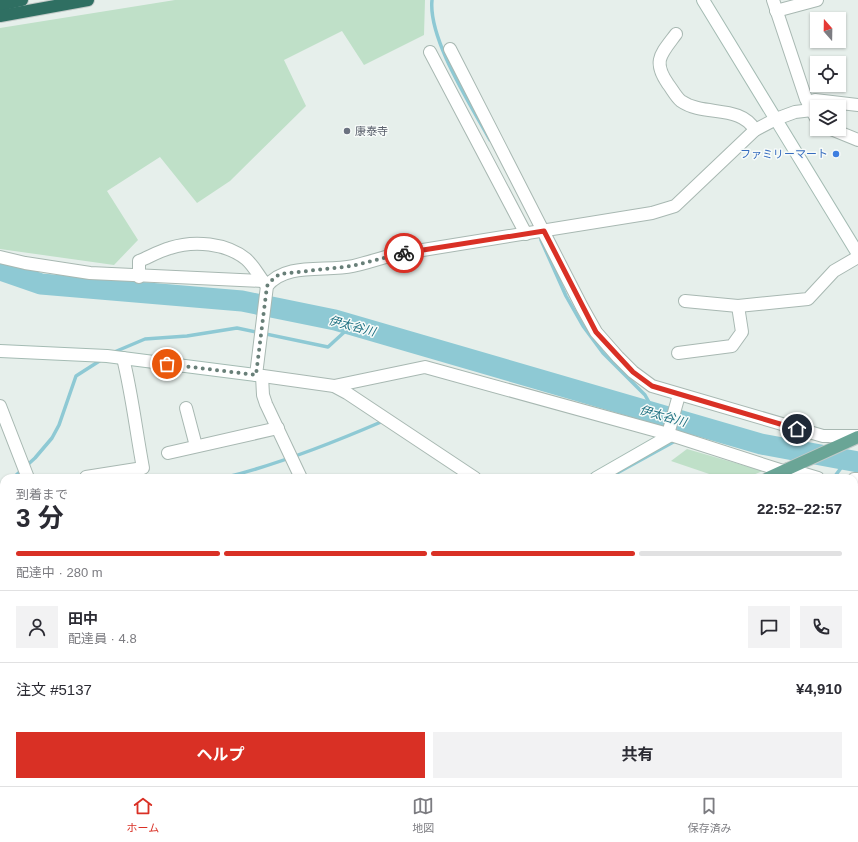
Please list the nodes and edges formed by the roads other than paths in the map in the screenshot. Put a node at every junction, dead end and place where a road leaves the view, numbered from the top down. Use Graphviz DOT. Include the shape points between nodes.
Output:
graph roads {
  1 [pos="22,0"];
  2 [pos="65,0"];
  3 [pos="88,0"];
  4 [pos="703,0"];
  5 [pos="817,0"];
  6 [pos="0,5"];
  7 [pos="775,6"];
  8 [pos="0,16"];
  9 [pos="676,34"];
  10 [pos="450,49"];
  11 [pos="430,52"];
  12 [pos="810,104"];
  13 [pos="846,104"];
  14 [pos="858,105"];
  15 [pos="810,110"];
  16 [pos="776,119"];
  17 [pos="755,130"];
  18 [pos="846,135"];
  19 [pos="858,140"];
  20 [pos="544,231"];
  21 [pos="526,234"];
  22 [pos="858,254"];
  23 [pos="0,257"];
  24 [pos="858,257"];
  25 [pos="139,277"];
  26 [pos="266,286"];
  27 [pos="684,301"];
  28 [pos="738,306"];
  29 [pos="0,351"];
  30 [pos="678,353"];
  31 [pos="123,358"];
  32 [pos="259,375"];
  33 [pos="334,386"];
  34 [pos="679,395"];
  35 [pos="0,406"];
  36 [pos="186,408"];
  37 [pos="278,428"];
  38 [pos="670,435"];
  39 [pos="858,436"];
  40 [pos="196,446"];
  41 [pos="168,453"];
  42 [pos="787,469"];
  43 [pos="26,474"];
  44 [pos="105,474"];
  45 [pos="299,474"];
  46 [pos="469,474"];
  47 [pos="603,474"];
  48 [pos="776,474"];
  49 [pos="804,474"];
  1 -- 6 [label="highway"];
  2 -- 8 [label="highway"];
  3 -- 8 [label="highway"];
  4 -- 16 [label="street"];
  5 -- 7 [label="street"];
  7 -- 12 [label="street"];
  9 -- 17 [label="street" via="663,51 658,64 660,73 680,100 698,109 741,116"];
  10 -- 20 [label="street"];
  11 -- 21 [label="street"];
  13 -- 14 [label="street"];
  15 -- 16 [label="street" via="795,112"];
  16 -- 17 [label="street"];
  16 -- 22 [label="street"];
  17 -- 20 [label="street" via="675,206 652,213"];
  18 -- 19 [label="street"];
  20 -- 21 [label="street"];
  20 -- 34 [label="street" via="596,332 633,372 652,386"];
  21 -- 26 [label="street" via="392,255 352,266 292,271 280,274"];
  23 -- 25 [label="street" via="90,273"];
  24 -- 28 [label="street" via="834,271 808,299"];
  25 -- 26 [label="street"];
  25 -- 26 [label="street" via="139,261 170,248 194,244 214,245 231,250 246,259"];
  26 -- 32 [label="street"];
  27 -- 28 [label="street"];
  28 -- 30 [label="street" via="742,332 732,346"];
  29 -- 31 [label="street"];
  31 -- 32 [label="street"];
  31 -- 44 [label="street" via="131,390 132,410 143,468"];
  32 -- 33 [label="street"];
  32 -- 37 [label="street" via="263,395"];
  33 -- 38 [label="street" via="425,367"];
  33 -- 46 [label="street"];
  34 -- 38 [label="street"];
  34 -- 39 [label="street" via="823,436"];
  35 -- 43 [label="street"];
  36 -- 40 [label="street"];
  37 -- 40 [label="street"];
  37 -- 45 [label="street"];
  38 -- 42 [label="street"];
  38 -- 47 [label="street"];
  39 -- 42 [label="main road"];
  40 -- 41 [label="street"];
  42 -- 48 [label="main road"];
  42 -- 49 [label="street"];
}
